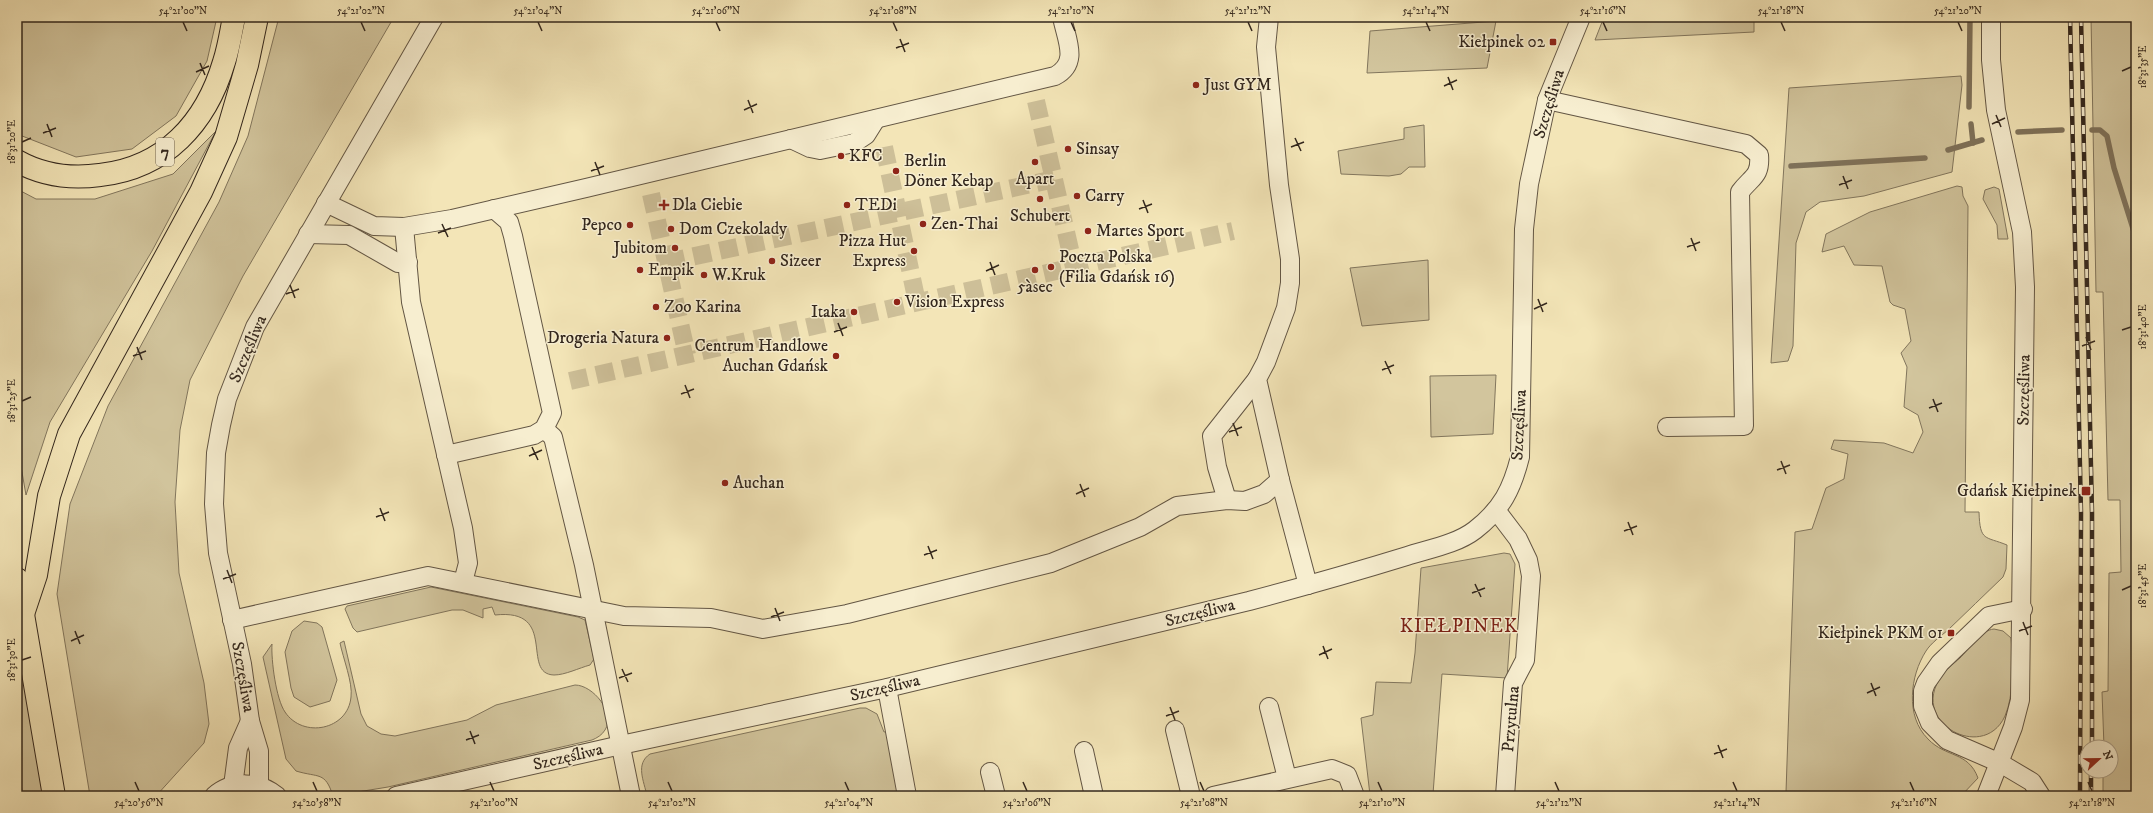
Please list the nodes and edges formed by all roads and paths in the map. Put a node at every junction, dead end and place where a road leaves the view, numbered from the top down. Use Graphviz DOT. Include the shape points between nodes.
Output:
graph roads {
  1 [pos="234,17"];
  2 [pos="257,17"];
  3 [pos="434,17"];
  4 [pos="1062,17"];
  5 [pos="1269,17"];
  6 [pos="1991,17"];
  7 [pos="1577,18"];
  8 [pos="1547,100"];
  9 [pos="17,161"];
  10 [pos="326,203"];
  11 [pos="494,209"];
  12 [pos="404,227"];
  13 [pos="308,234"];
  14 [pos="408,262"];
  15 [pos="1257,379"];
  16 [pos="1667,427"];
  17 [pos="544,429"];
  18 [pos="446,455"];
  19 [pos="1280,480"];
  20 [pos="1227,500"];
  21 [pos="1496,510"];
  22 [pos="17,579"];
  23 [pos="463,582"];
  24 [pos="1308,585"];
  25 [pos="593,609"];
  26 [pos="2023,609"];
  27 [pos="23,614"];
  28 [pos="232,620"];
  29 [pos="887,688"];
  30 [pos="1269,707"];
  31 [pos="250,721"];
  32 [pos="1175,730"];
  33 [pos="621,745"];
  34 [pos="1084,751"];
  35 [pos="1996,770"];
  36 [pos="990,772"];
  37 [pos="1287,778"];
  38 [pos="233,786"];
  39 [pos="259,786"];
  40 [pos="54,796"];
  41 [pos="214,796"];
  42 [pos="277,796"];
  43 [pos="396,796"];
  44 [pos="631,796"];
  45 [pos="907,796"];
  46 [pos="996,796"];
  47 [pos="1094,796"];
  48 [pos="1191,796"];
  49 [pos="1213,796"];
  50 [pos="1355,796"];
  51 [pos="1505,796"];
  52 [pos="1986,796"];
  53 [pos="2041,796"];
  1 -- 9 [label="main road, 7" via="224,62 210,100 190,129 169,149 121,173 88,177 56,175 28,168"];
  2 -- 27 [label="main road" via="247,65 226,138 201,192 70,434 51,490 36,575"];
  3 -- 10 [label="street, Szczęśliwa"];
  4 -- 11 [label="street" via="1070,55 1069,64 1064,72 1055,76 876,119 866,135 854,143 820,150 791,139"];
  5 -- 15 [label="street" via="1266,47 1279,185 1290,259 1290,283 1286,308"];
  6 -- 26 [label="street, Szczęśliwa" via="1991,60 1996,110 2022,232 2025,287"];
  7 -- 8 [label="street, Szczęśliwa"];
  8 -- 16 [label="street" via="1746,144 1759,155 1760,167 1755,177 1740,192 1744,426"];
  8 -- 21 [label="street, Szczęśliwa" via="1519,228 1520,457 1514,481"];
  10 -- 12 [label="street" via="374,226"];
  10 -- 13 [label="street, Szczęśliwa"];
  11 -- 12 [label="street"];
  11 -- 17 [label="street" via="509,222 523,277 551,402 552,413"];
  12 -- 14 [label="street"];
  13 -- 14 [label="street" via="349,236 398,263"];
  13 -- 28 [label="street, Szczęśliwa" via="255,327 227,399 221,424 216,453 214,520"];
  14 -- 18 [label="street" via="412,302"];
  15 -- 19 [label="street"];
  15 -- 20 [label="street" via="1212,436"];
  17 -- 18 [label="street" via="534,435"];
  17 -- 25 [label="street" via="553,438"];
  18 -- 23 [label="street" via="463,528 468,563"];
  19 -- 20 [label="street" via="1264,494 1245,501"];
  19 -- 24 [label="street"];
  20 -- 25 [label="street" via="1177,506 1140,527 1051,563 847,614 771,628 763,629 711,618 624,616"];
  21 -- 24 [label="street, Szczęśliwa" via="1474,531 1460,539"];
  21 -- 51 [label="street, Przytulna" via="1518,538 1528,560 1531,576 1526,660 1513,682"];
  22 -- 27 [label="main road"];
  23 -- 25 [label="street"];
  23 -- 28 [label="street" via="428,576"];
  24 -- 29 [label="street, Szczęśliwa"];
  25 -- 33 [label="street"];
  26 -- 35 [label="street, Szczęśliwa" via="2020,700 2013,727"];
  26 -- 35 [label="street" via="1990,616 1940,662 1923,691 1924,706 1930,723 1946,740"];
  27 -- 40 [label="main road"];
  28 -- 31 [label="street, Szczęśliwa" via="248,692"];
  29 -- 33 [label="street, Szczęśliwa"];
  29 -- 45 [label="street"];
  30 -- 37 [label="street"];
  31 -- 38 [label="street, Szczęśliwa" via="238,748"];
  31 -- 39 [label="street, Szczęśliwa" via="259,751"];
  32 -- 48 [label="street"];
  33 -- 43 [label="street, Szczęśliwa"];
  33 -- 44 [label="street"];
  34 -- 47 [label="street"];
  35 -- 52 [label="street, Szczęśliwa"];
  35 -- 53 [label="street" via="2032,782"];
  36 -- 46 [label="street"];
  37 -- 49 [label="street"];
  37 -- 50 [label="street" via="1332,769 1340,771 1347,775"];
  38 -- 39 [label="street"];
  38 -- 41 [label="street"];
  39 -- 42 [label="street"];
}
